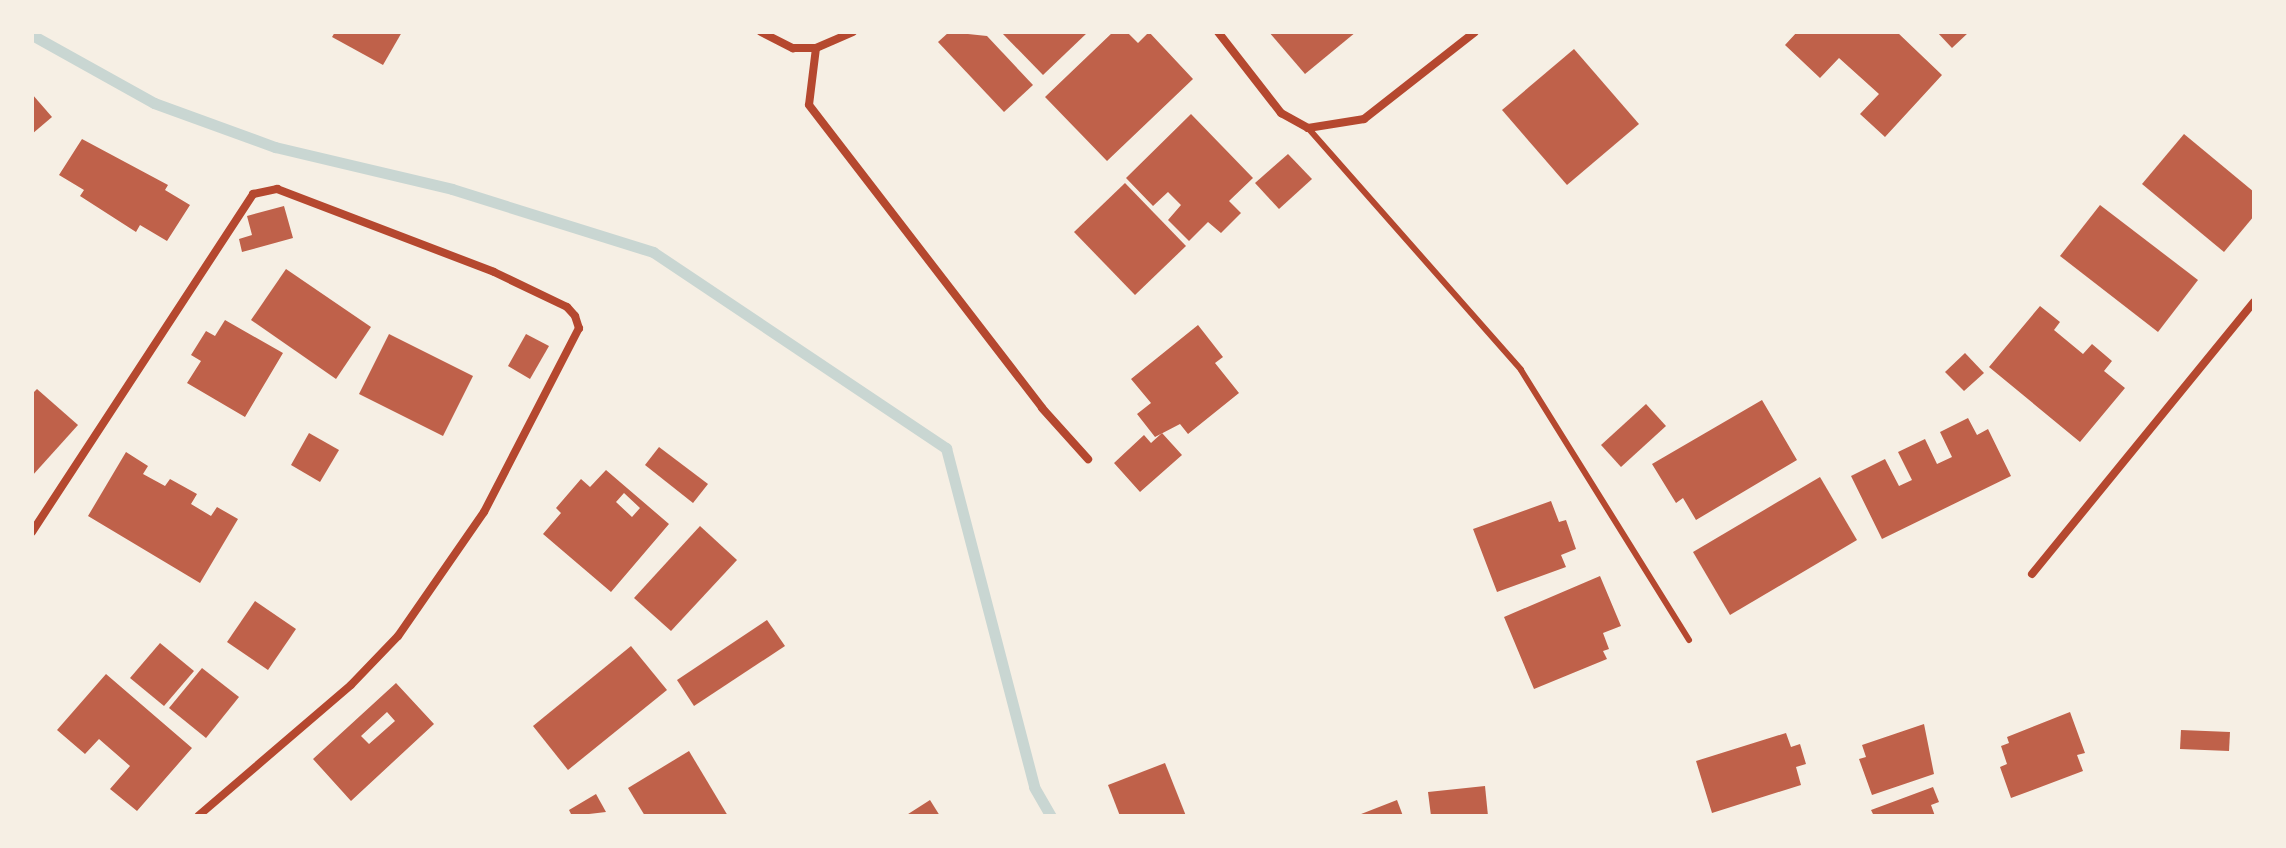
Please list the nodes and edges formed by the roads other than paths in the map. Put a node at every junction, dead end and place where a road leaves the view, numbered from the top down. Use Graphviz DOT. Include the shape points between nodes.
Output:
graph roads {
  1 [pos="761,32"];
  2 [pos="853,32"];
  3 [pos="1218,32"];
  4 [pos="1475,32"];
  5 [pos="816,48"];
  6 [pos="1308,128"];
  7 [pos="2254,302"];
  8 [pos="1088,459"];
  9 [pos="32,532"];
  10 [pos="2032,574"];
  11 [pos="1689,640"];
  12 [pos="198,816"];
  1 -- 5 [label="street" via="793,48"];
  2 -- 5 [label="street"];
  3 -- 6 [label="street" via="1281,113"];
  4 -- 6 [label="street" via="1364,119"];
  5 -- 8 [label="street" via="809,105 1042,408"];
  6 -- 11 [label="lane" via="1521,370"];
  7 -- 10 [label="street"];
  9 -- 12 [label="street" via="253,194 277,189 494,272 567,307 575,316 579,328 484,512 398,636 351,685"];
}
